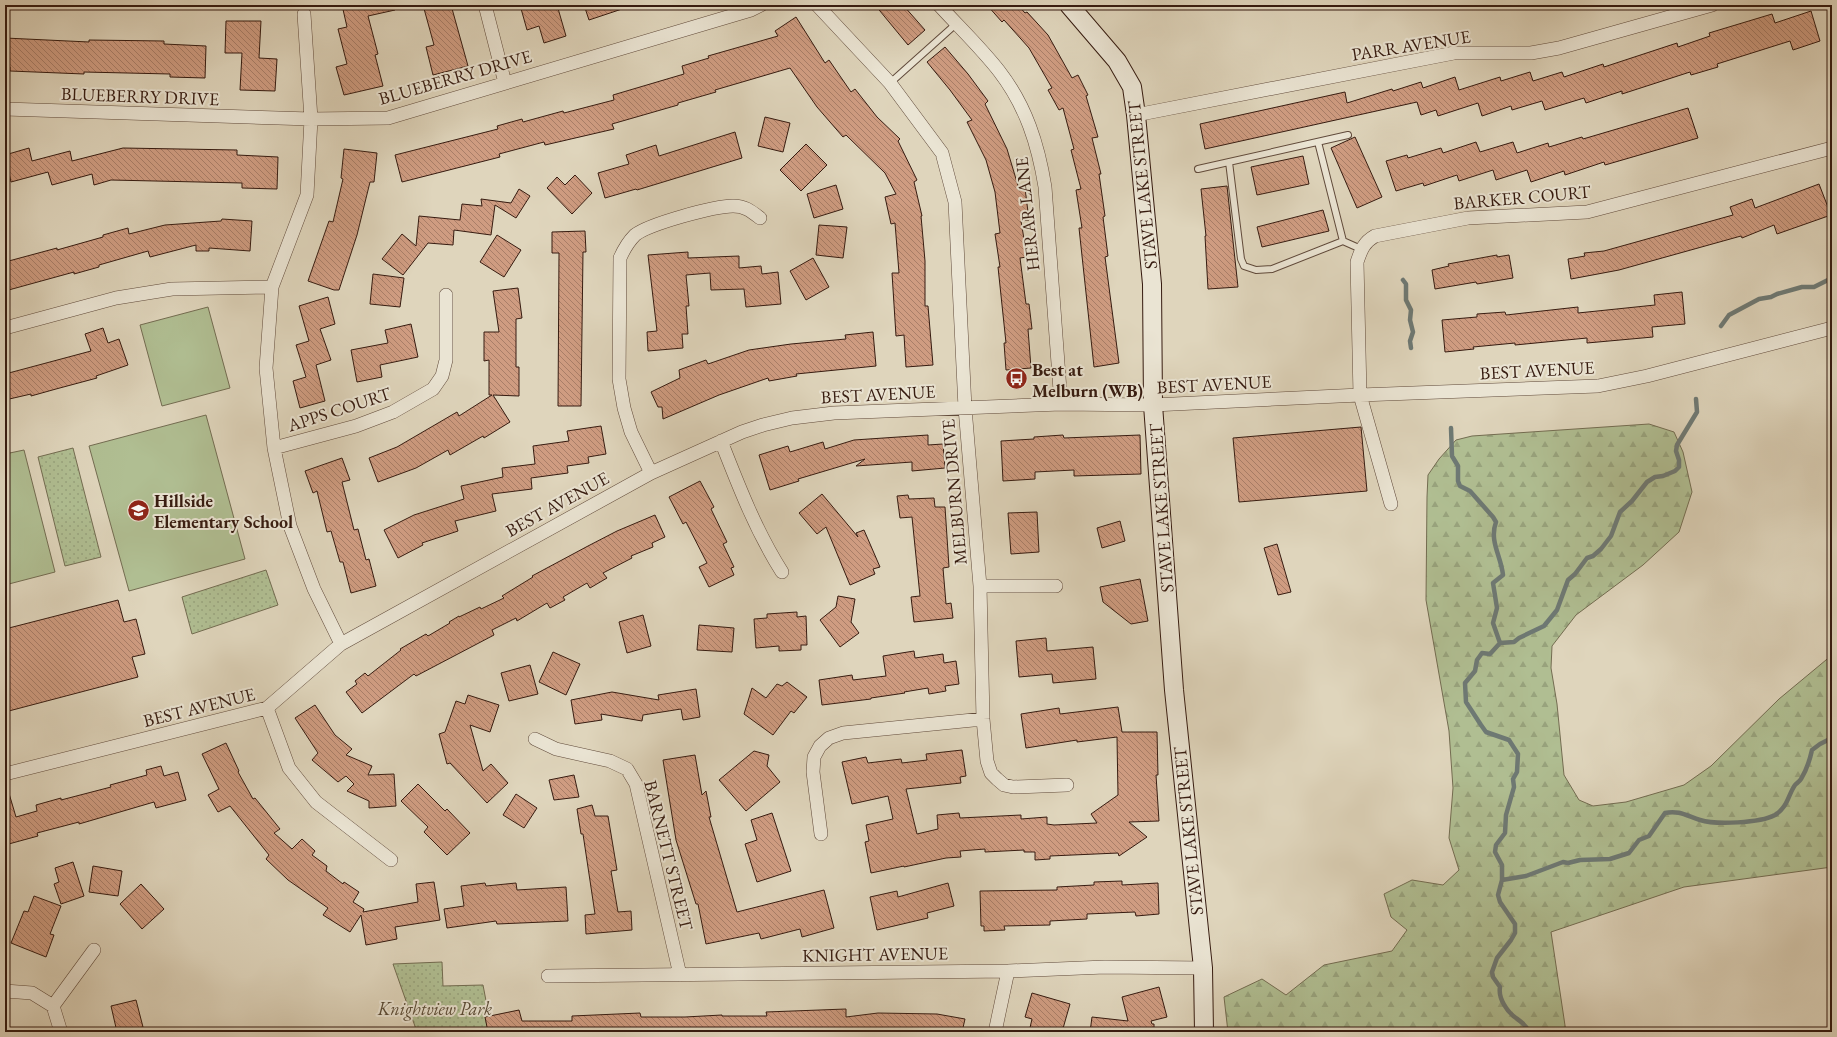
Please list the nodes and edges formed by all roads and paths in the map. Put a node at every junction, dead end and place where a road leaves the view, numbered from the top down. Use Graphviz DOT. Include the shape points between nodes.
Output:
graph roads {
  1 [pos="485,5"];
  2 [pos="761,5"];
  3 [pos="817,5"];
  4 [pos="939,5"];
  5 [pos="1069,5"];
  6 [pos="1712,5"];
  7 [pos="304,14"];
  8 [pos="956,24"];
  9 [pos="505,83"];
  10 [pos="890,83"];
  11 [pos="5,110"];
  12 [pos="1136,115"];
  13 [pos="312,119"];
  14 [pos="1348,135"];
  15 [pos="1318,142"];
  16 [pos="1832,148"];
  17 [pos="1229,162"];
  18 [pos="1198,169"];
  19 [pos="760,218"];
  20 [pos="1343,241"];
  21 [pos="1361,249"];
  22 [pos="272,287"];
  23 [pos="446,295"];
  24 [pos="5,328"];
  25 [pos="1832,328"];
  26 [pos="1360,395"];
  27 [pos="1061,404"];
  28 [pos="1153,405"];
  29 [pos="965,408"];
  30 [pos="721,441"];
  31 [pos="274,448"];
  32 [pos="651,473"];
  33 [pos="1391,504"];
  34 [pos="782,572"];
  35 [pos="980,586"];
  36 [pos="1056,586"];
  37 [pos="341,644"];
  38 [pos="267,708"];
  39 [pos="983,719"];
  40 [pos="535,739"];
  41 [pos="5,774"];
  42 [pos="1067,785"];
  43 [pos="821,834"];
  44 [pos="392,860"];
  45 [pos="94,950"];
  46 [pos="1202,968"];
  47 [pos="1008,971"];
  48 [pos="680,975"];
  49 [pos="548,976"];
  50 [pos="5,991"];
  51 [pos="53,1006"];
  52 [pos="61,1032"];
  53 [pos="995,1032"];
  54 [pos="1204,1032"];
  1 -- 9 [label="street"];
  2 -- 9 [label="street, BLUEBERRY DRIVE"];
  3 -- 10 [label="street, MELBURN DRIVE"];
  4 -- 8 [label="street, HERAR LANE"];
  5 -- 12 [label="main road, STAVE LAKE STREET" via="1117,61 1132,87"];
  6 -- 12 [label="street, PARR AVENUE" via="1559,48 1531,53 1454,53"];
  7 -- 13 [label="street"];
  8 -- 10 [label="lane"];
  8 -- 27 [label="street, HERAR LANE" via="999,71 1024,113 1039,152 1045,187"];
  9 -- 13 [label="street, BLUEBERRY DRIVE" via="388,118"];
  10 -- 29 [label="street, MELBURN DRIVE" via="942,153 955,202"];
  11 -- 13 [label="street, BLUEBERRY DRIVE"];
  12 -- 28 [label="main road, STAVE LAKE STREET" via="1152,284"];
  13 -- 22 [label="street" via="307,195"];
  14 -- 15 [label="lane"];
  15 -- 17 [label="lane"];
  15 -- 20 [label="lane"];
  16 -- 21 [label="street, BARKER COURT" via="1593,210 1468,218 1375,236"];
  17 -- 18 [label="lane"];
  17 -- 20 [label="lane" via="1244,266 1256,270 1272,269"];
  19 -- 32 [label="street" via="750,209 734,206 653,226 637,234 626,244 620,258 619,379 631,432"];
  20 -- 21 [label="lane"];
  21 -- 26 [label="street" via="1357,262"];
  22 -- 24 [label="street" via="172,289 116,298"];
  22 -- 31 [label="street" via="266,368"];
  23 -- 31 [label="street, APPS COURT" via="446,360 442,376 433,389 393,412 356,426"];
  25 -- 26 [label="street, BEST AVENUE" via="1648,376 1598,386"];
  26 -- 28 [label="street, BEST AVENUE"];
  26 -- 33 [label="street"];
  27 -- 28 [label="street, BEST AVENUE"];
  27 -- 29 [label="street, BEST AVENUE"];
  28 -- 46 [label="main road, STAVE LAKE STREET" via="1174,690"];
  29 -- 30 [label="street, BEST AVENUE" via="834,413 792,418 756,427"];
  29 -- 35 [label="street, MELBURN DRIVE"];
  30 -- 32 [label="street, BEST AVENUE"];
  30 -- 34 [label="street" via="764,543"];
  31 -- 37 [label="street" via="290,526 314,589"];
  32 -- 37 [label="street, BEST AVENUE"];
  35 -- 36 [label="street"];
  35 -- 39 [label="street, MELBURN DRIVE"];
  37 -- 38 [label="street, BEST AVENUE"];
  38 -- 41 [label="street, BEST AVENUE"];
  38 -- 44 [label="street" via="289,768 316,802"];
  39 -- 42 [label="street, MELBURN DRIVE" via="987,761 991,773 1004,785"];
  39 -- 43 [label="street" via="843,733 829,738 820,746 814,757 813,772"];
  40 -- 48 [label="street, BARNETT STREET" via="556,749 610,761 627,770 636,784"];
  45 -- 51 [label="street"];
  46 -- 47 [label="street, KNIGHT AVENUE" via="1104,967"];
  46 -- 54 [label="main road, STAVE LAKE STREET"];
  47 -- 48 [label="street, KNIGHT AVENUE"];
  47 -- 53 [label="street"];
  48 -- 49 [label="street, KNIGHT AVENUE"];
  50 -- 51 [label="street" via="32,993"];
  51 -- 52 [label="street"];
}
